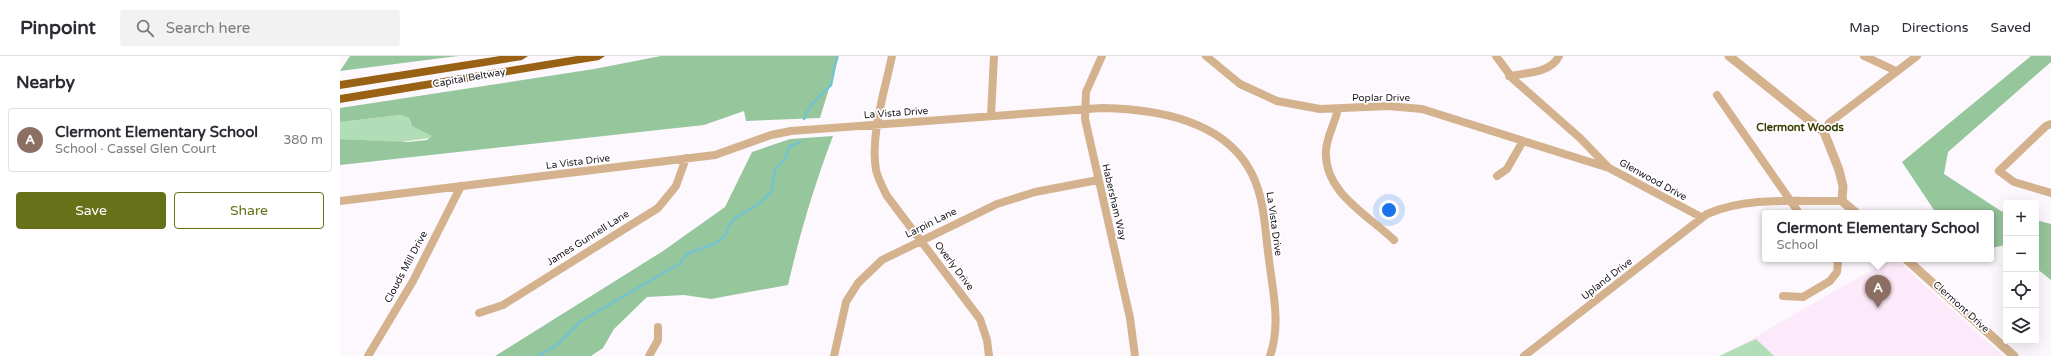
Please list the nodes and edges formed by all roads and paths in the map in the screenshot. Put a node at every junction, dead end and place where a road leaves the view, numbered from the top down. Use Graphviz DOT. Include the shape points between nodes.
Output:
graph roads {
  1 [pos="522,56"];
  2 [pos="599,56"];
  3 [pos="892,56"];
  4 [pos="994,56"];
  5 [pos="1102,56"];
  6 [pos="1206,56"];
  7 [pos="1496,56"];
  8 [pos="1559,56"];
  9 [pos="1729,56"];
  10 [pos="1864,56"];
  11 [pos="1917,56"];
  12 [pos="1896,71"];
  13 [pos="1509,76"];
  14 [pos="340,85"];
  15 [pos="1717,95"];
  16 [pos="340,99"];
  17 [pos="1084,109"];
  18 [pos="1338,109"];
  19 [pos="991,116"];
  20 [pos="2051,124"];
  21 [pos="879,125"];
  22 [pos="1824,132"];
  23 [pos="1523,141"];
  24 [pos="686,158"];
  25 [pos="1609,168"];
  26 [pos="1497,176"];
  27 [pos="1098,180"];
  28 [pos="461,186"];
  29 [pos="2051,193"];
  30 [pos="340,201"];
  31 [pos="1842,201"];
  32 [pos="1791,203"];
  33 [pos="1797,210"];
  34 [pos="1852,210"];
  35 [pos="1701,217"];
  36 [pos="921,240"];
  37 [pos="1394,240"];
  38 [pos="1838,262"];
  39 [pos="1909,262"];
  40 [pos="1783,296"];
  41 [pos="479,313"];
  42 [pos="658,327"];
  43 [pos="368,356"];
  44 [pos="649,356"];
  45 [pos="834,356"];
  46 [pos="989,356"];
  47 [pos="1135,356"];
  48 [pos="1270,356"];
  49 [pos="1524,356"];
  50 [pos="2014,356"];
  1 -- 14 [label="highway, Capital Beltway"];
  2 -- 16 [label="highway, Capital Beltway"];
  3 -- 21 [label="street, Overly Drive"];
  4 -- 19 [label="street"];
  5 -- 17 [label="street, Habersham Way" via="1086,87"];
  6 -- 18 [label="street, Poplar Drive" via="1240,84 1268,98 1297,106"];
  7 -- 13 [label="street, Glenwood Drive"];
  8 -- 13 [label="street" via="1550,68"];
  9 -- 22 [label="street"];
  10 -- 12 [label="street"];
  11 -- 12 [label="street"];
  12 -- 22 [label="street" via="1829,123"];
  13 -- 25 [label="street, Glenwood Drive" via="1570,128"];
  15 -- 32 [label="street"];
  17 -- 19 [label="street, La Vista Drive"];
  17 -- 27 [label="street, Habersham Way"];
  17 -- 48 [label="street, La Vista Drive" via="1127,108 1177,116 1216,134 1246,162 1256,180 1262,199 1275,304 1277,327"];
  18 -- 23 [label="street, Poplar Drive" via="1388,106 1422,109"];
  18 -- 37 [label="street" via="1326,150 1329,172 1345,198"];
  19 -- 21 [label="street, La Vista Drive"];
  20 -- 29 [label="street" via="1999,171 2014,182"];
  21 -- 24 [label="street, La Vista Drive" via="777,133 760,137 731,151"];
  21 -- 36 [label="street, Overly Drive" via="875,156 878,178 887,196"];
  22 -- 31 [label="street" via="1839,170 1843,186"];
  23 -- 25 [label="street, Poplar Drive"];
  23 -- 26 [label="street" via="1507,169"];
  24 -- 28 [label="street, La Vista Drive"];
  24 -- 41 [label="street, James Gunnell Lane" via="677,186 658,208 503,304"];
  25 -- 35 [label="street, Glenwood Drive"];
  27 -- 36 [label="street, Larpin Lane" via="1014,198"];
  27 -- 47 [label="street, Habersham Way" via="1130,318"];
  28 -- 30 [label="street, La Vista Drive"];
  28 -- 43 [label="street, Clouds Mill Drive" via="413,281"];
  31 -- 32 [label="street"];
  31 -- 34 [label="street"];
  32 -- 33 [label="street"];
  32 -- 35 [label="street" via="1738,205"];
  35 -- 49 [label="street, Upland Drive" via="1688,230"];
  36 -- 45 [label="street, Larpin Lane" via="882,260 858,282 846,302"];
  36 -- 46 [label="street, Overly Drive" via="980,318 988,340"];
  38 -- 40 [label="street" via="1837,272 1830,281 1803,297"];
  39 -- 50 [label="street, Clermont Drive"];
  42 -- 44 [label="street" via="658,340"];
}
